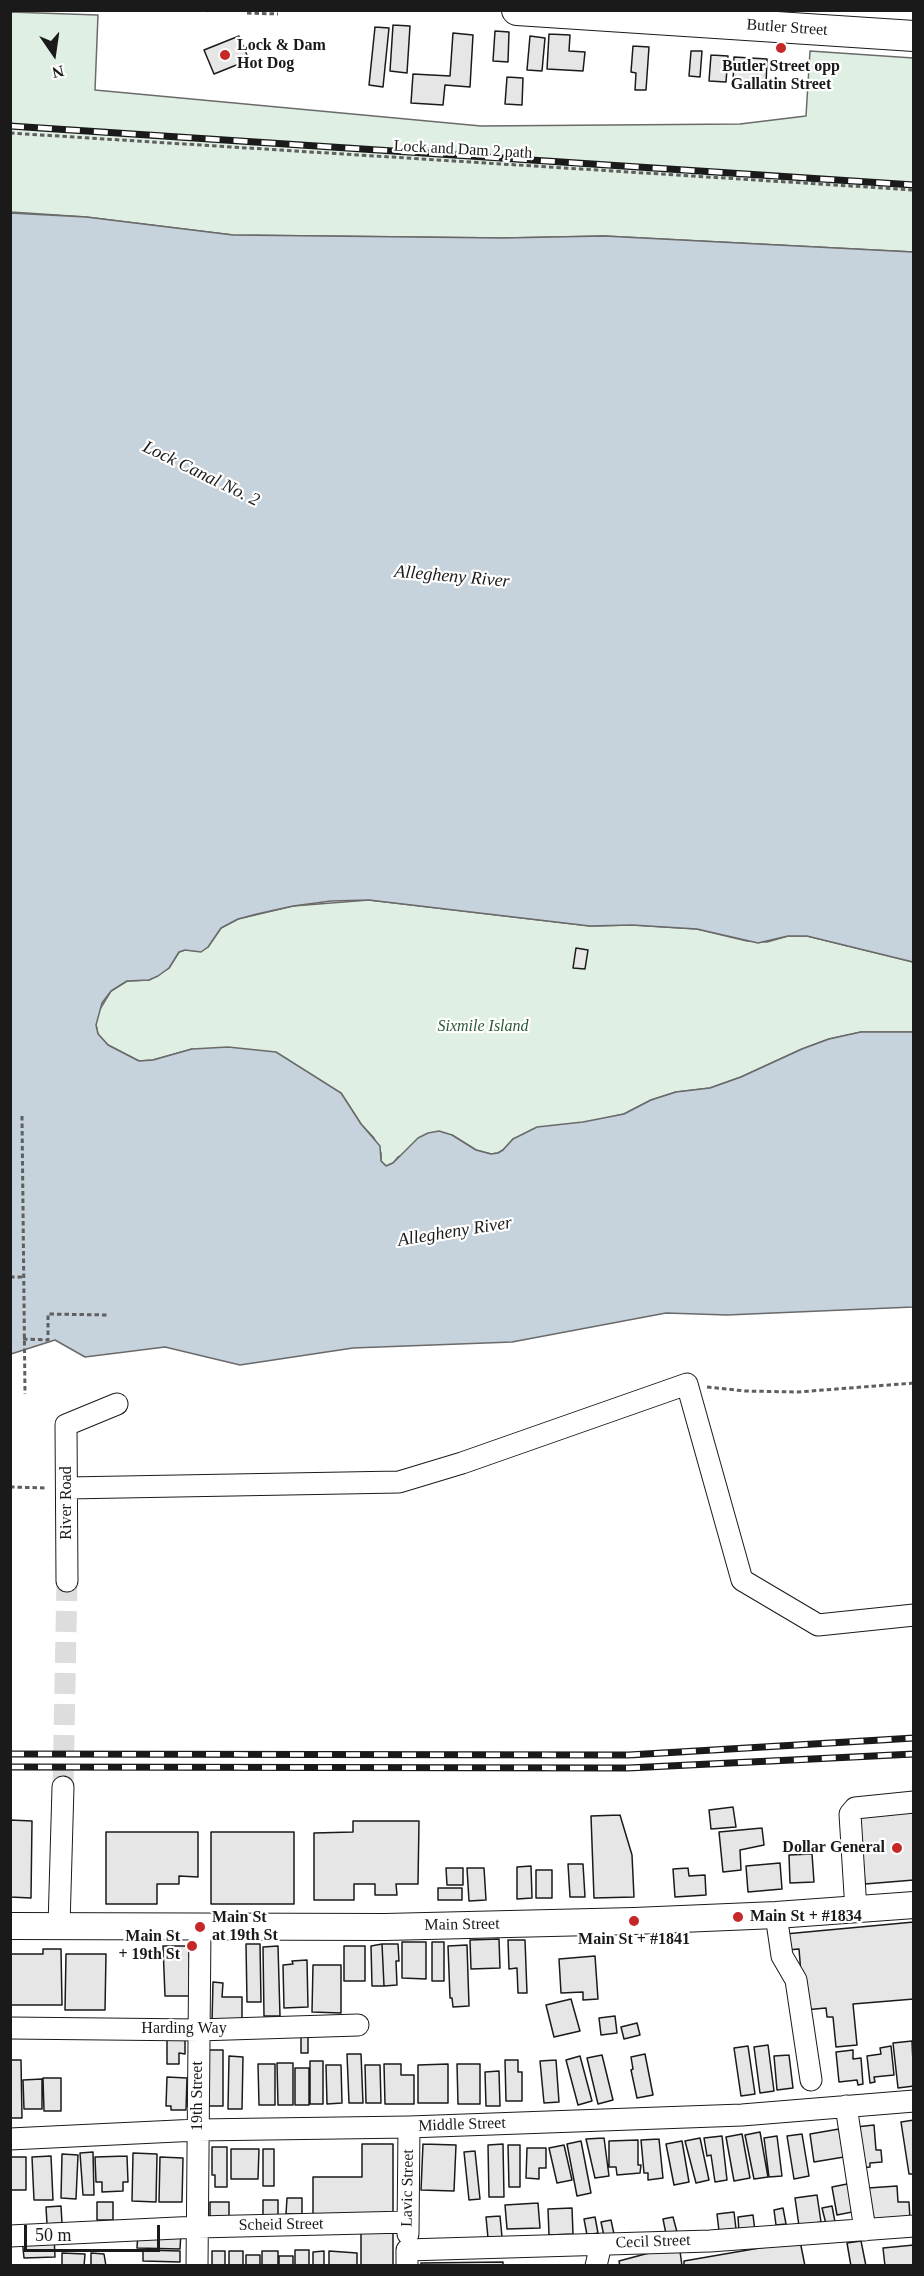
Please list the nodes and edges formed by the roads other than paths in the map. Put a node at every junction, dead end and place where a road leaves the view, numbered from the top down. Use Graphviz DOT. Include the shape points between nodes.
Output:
graph roads {
  1 [pos="516,10"];
  2 [pos="592,13"];
  3 [pos="914,36"];
  4 [pos="117,1404"];
  5 [pos="67,1488"];
  6 [pos="67,1581"];
  7 [pos="914,1615"];
  8 [pos="63,1787"];
  9 [pos="914,1802"];
  10 [pos="914,1905"];
  11 [pos="856,1910"];
  12 [pos="777,1915"];
  13 [pos="10,1926"];
  14 [pos="59,1926"];
  15 [pos="200,1927"];
  16 [pos="358,2025"];
  17 [pos="10,2028"];
  18 [pos="198,2030"];
  19 [pos="811,2080"];
  20 [pos="914,2100"];
  21 [pos="846,2106"];
  22 [pos="409,2127"];
  23 [pos="198,2130"];
  24 [pos="10,2139"];
  25 [pos="408,2222"];
  26 [pos="914,2226"];
  27 [pos="198,2227"];
  28 [pos="864,2230"];
  29 [pos="10,2236"];
  30 [pos="601,2244"];
  31 [pos="407,2258"];
  32 [pos="197,2265"];
  33 [pos="596,2265"];
  1 -- 2 [label="highway, Butler Street"];
  2 -- 3 [label="highway, Butler Street"];
  4 -- 5 [label="street, River Road" via="66,1425"];
  5 -- 6 [label="street, River Road"];
  5 -- 7 [label="street" via="399,1482 687,1384 742,1580 818,1624"];
  8 -- 14 [label="street"];
  9 -- 11 [label="street" via="855,1808 849,1814"];
  10 -- 11 [label="main road, Main Street"];
  11 -- 12 [label="main road, Main Street"];
  12 -- 15 [label="main road, Main Street" via="385,1927"];
  12 -- 19 [label="street" via="782,1956 796,1980"];
  13 -- 14 [label="main road, Main Street"];
  14 -- 15 [label="main road, Main Street"];
  15 -- 18 [label="street, 19th Street"];
  16 -- 18 [label="street, Harding Way"];
  17 -- 18 [label="street, Harding Way"];
  18 -- 23 [label="street, 19th Street"];
  20 -- 21 [label="street, Middle Street"];
  21 -- 22 [label="street, Middle Street" via="742,2115"];
  21 -- 28 [label="street"];
  22 -- 23 [label="street, Middle Street"];
  22 -- 25 [label="street, Lavic Street"];
  23 -- 24 [label="street, Middle Street"];
  23 -- 27 [label="street, 19th Street"];
  25 -- 27 [label="street, Scheid Street"];
  25 -- 31 [label="street, Lavic Street"];
  26 -- 28 [label="street, Cecil Street"];
  27 -- 29 [label="street, Scheid Street"];
  27 -- 32 [label="street, 19th Street"];
  28 -- 30 [label="street, Cecil Street"];
  30 -- 31 [label="street, Cecil Street"];
  30 -- 33 [label="street"];
}
